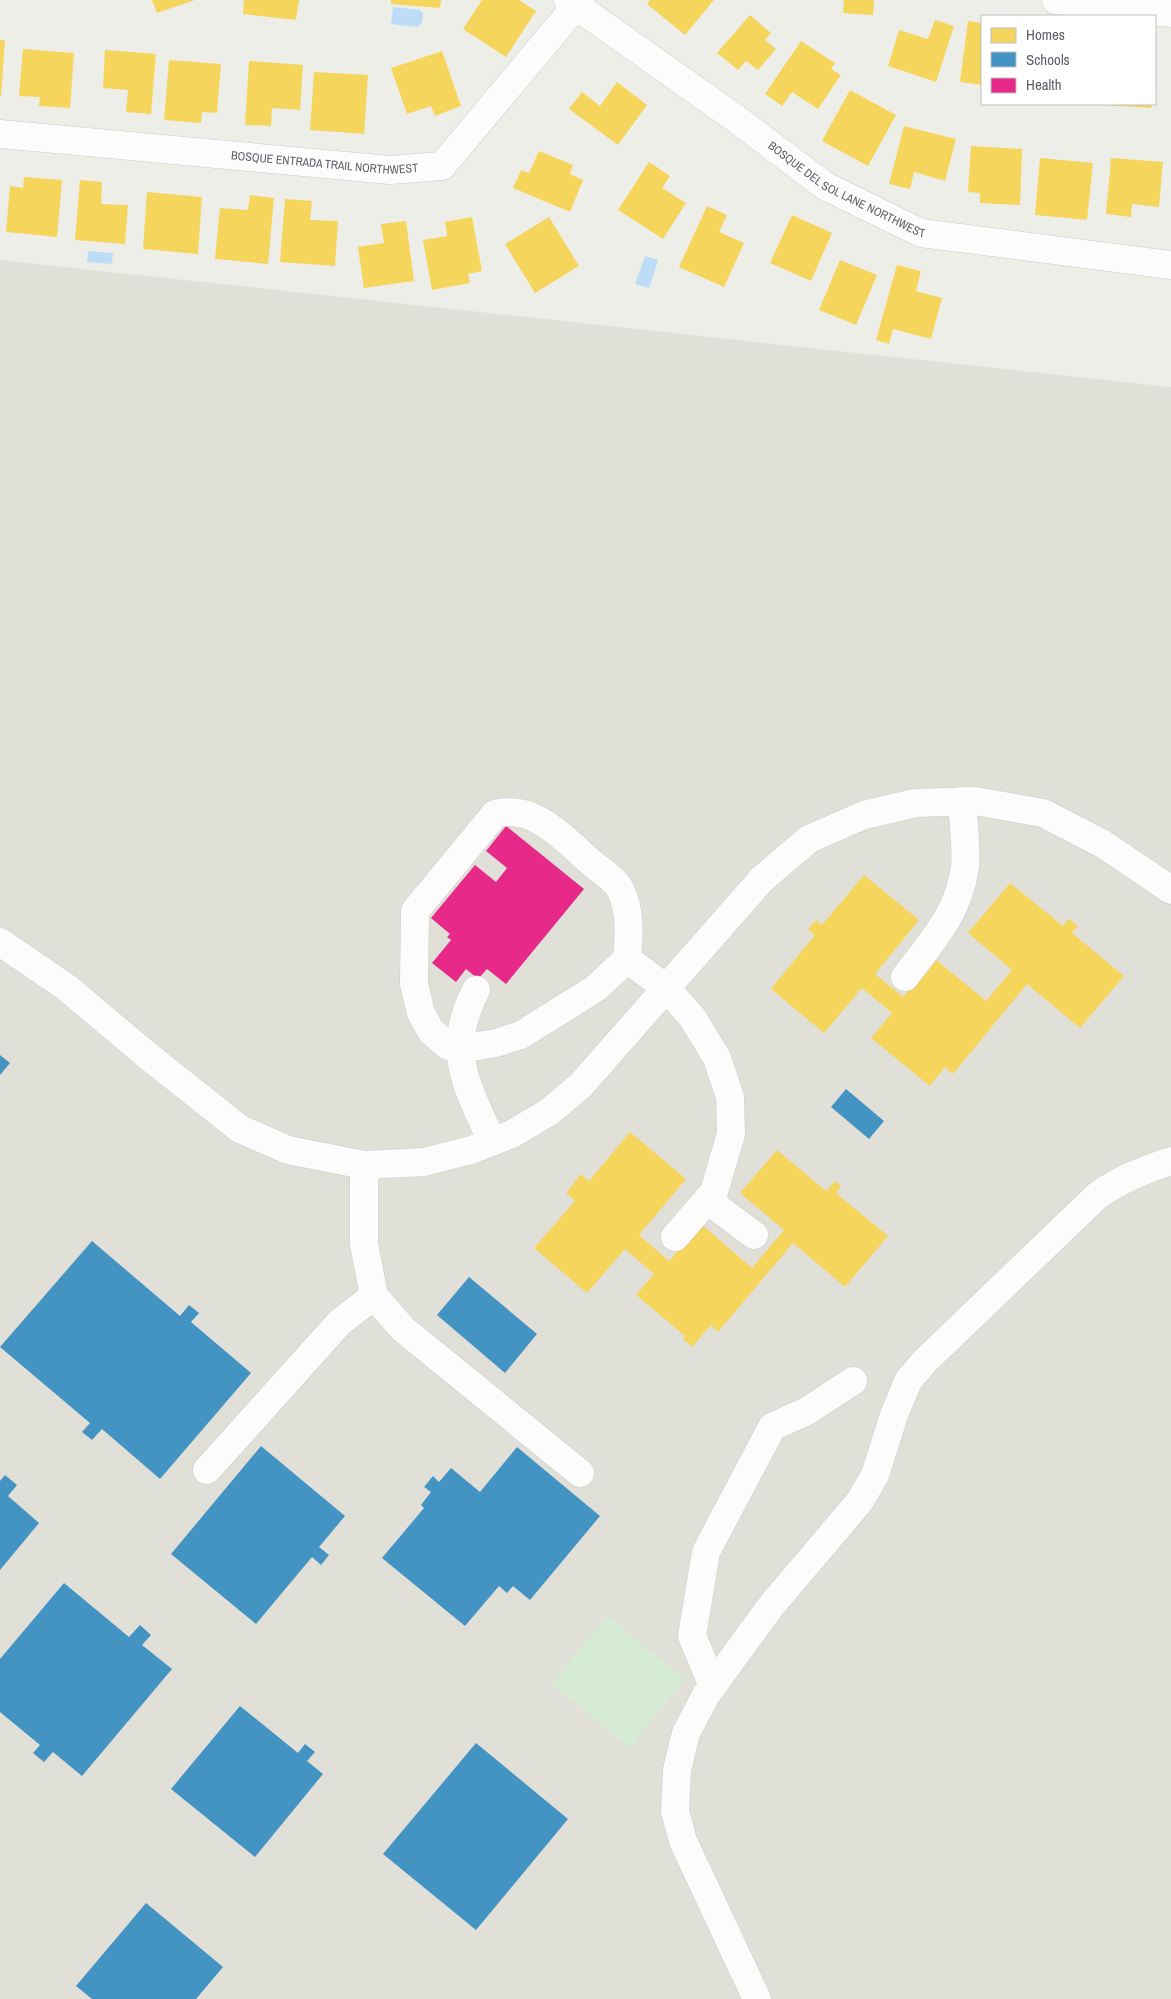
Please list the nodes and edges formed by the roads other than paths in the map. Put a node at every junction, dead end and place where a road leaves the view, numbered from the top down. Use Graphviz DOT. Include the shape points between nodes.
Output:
graph roads {
  1 [pos="1056,0"];
  2 [pos="575,2"];
  3 [pos="1171,13"];
  4 [pos="0,134"];
  5 [pos="1171,265"];
  6 [pos="962,802"];
  7 [pos="1171,890"];
  8 [pos="0,942"];
  9 [pos="627,959"];
  10 [pos="905,977"];
  11 [pos="666,988"];
  12 [pos="476,990"];
  13 [pos="459,1048"];
  14 [pos="492,1142"];
  15 [pos="1171,1161"];
  16 [pos="364,1165"];
  17 [pos="707,1200"];
  18 [pos="754,1235"];
  19 [pos="675,1237"];
  20 [pos="374,1296"];
  21 [pos="853,1381"];
  22 [pos="207,1470"];
  23 [pos="580,1473"];
  24 [pos="713,1686"];
  25 [pos="757,1999"];
  1 -- 3 [label="street"];
  2 -- 4 [label="street, BOSQUE ENTRADA TRAIL NORTHWEST" via="442,166 390,170"];
  2 -- 5 [label="street, BOSQUE DEL SOL LANE NORTHWEST" via="825,186 921,233"];
  6 -- 7 [label="street" via="975,801 1043,814 1103,844"];
  6 -- 10 [label="street" via="965,865 960,890 950,916"];
  6 -- 11 [label="street" via="915,803 873,813 809,839 762,878"];
  8 -- 16 [label="street" via="66,987 240,1129 288,1150"];
  9 -- 11 [label="street"];
  9 -- 13 [label="street" via="596,988 521,1035 496,1043"];
  9 -- 13 [label="street" via="630,927 620,888 546,823 508,810 495,814 415,911 414,984 421,1013 432,1031 448,1046"];
  11 -- 14 [label="street" via="581,1085 548,1112"];
  11 -- 17 [label="street" via="692,1017 716,1058 730,1096 731,1134 714,1192"];
  12 -- 13 [label="street" via="467,1007"];
  13 -- 14 [label="street" via="462,1070"];
  14 -- 16 [label="street" via="424,1162"];
  15 -- 24 [label="street" via="1135,1173 1098,1195 925,1360 908,1381 875,1475 860,1501 770,1606"];
  16 -- 20 [label="street" via="364,1244"];
  17 -- 18 [label="street"];
  17 -- 19 [label="street"];
  20 -- 22 [label="street" via="340,1322"];
  20 -- 23 [label="street" via="403,1329"];
  21 -- 24 [label="street" via="807,1411 772,1427 706,1552 692,1636"];
  24 -- 25 [label="street" via="686,1733 677,1770 674,1811 683,1841"];
}
